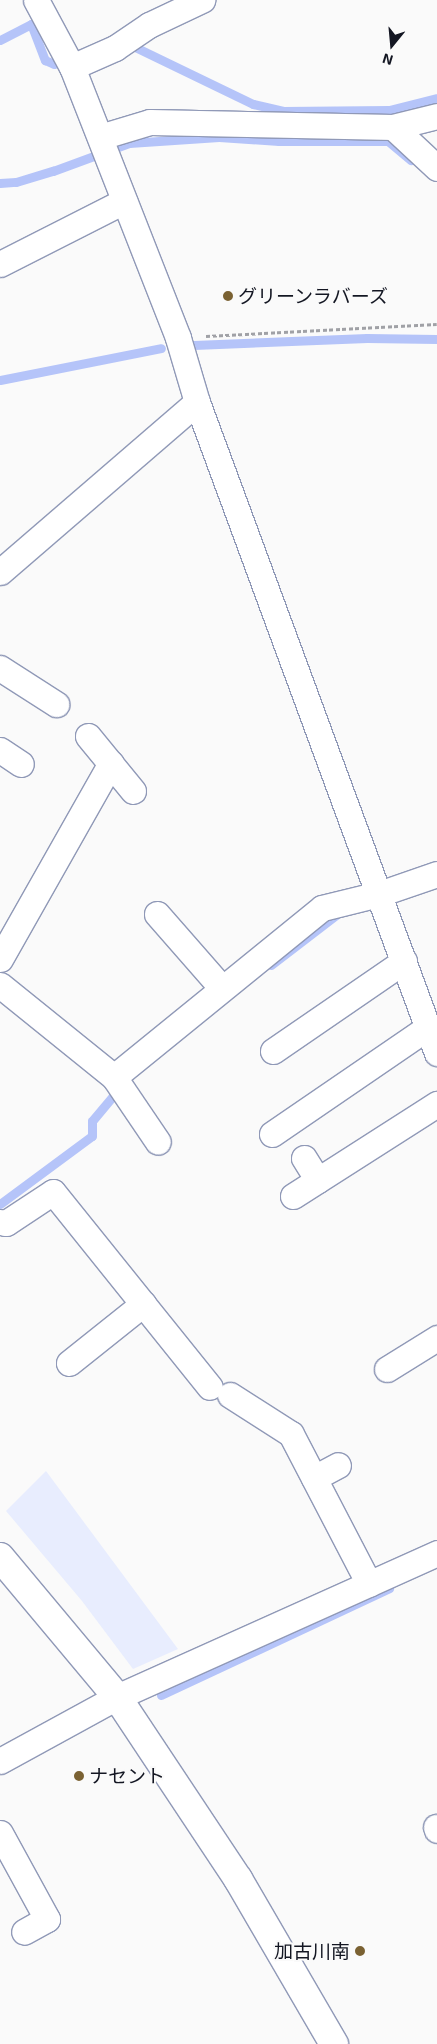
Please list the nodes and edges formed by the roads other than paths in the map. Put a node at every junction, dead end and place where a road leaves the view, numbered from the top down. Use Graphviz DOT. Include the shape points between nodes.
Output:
graph roads {
  1 [pos="36,0"];
  2 [pos="202,0"];
  3 [pos="72,67"];
  4 [pos="437,116"];
  5 [pos="394,127"];
  6 [pos="100,137"];
  7 [pos="437,168"];
  8 [pos="124,201"];
  9 [pos="0,264"];
  10 [pos="197,402"];
  11 [pos="0,572"];
  12 [pos="0,668"];
  13 [pos="56,704"];
  14 [pos="88,736"];
  15 [pos="0,750"];
  16 [pos="111,763"];
  17 [pos="21,764"];
  18 [pos="133,791"];
  19 [pos="437,874"];
  20 [pos="379,894"];
  21 [pos="157,914"];
  22 [pos="0,959"];
  23 [pos="404,962"];
  24 [pos="221,987"];
  25 [pos="2,990"];
  26 [pos="428,1027"];
  27 [pos="273,1051"];
  28 [pos="437,1053"];
  29 [pos="114,1077"];
  30 [pos="437,1104"];
  31 [pos="272,1134"];
  32 [pos="158,1142"];
  33 [pos="304,1158"];
  34 [pos="318,1180"];
  35 [pos="293,1196"];
  36 [pos="0,1222"];
  37 [pos="143,1304"];
  38 [pos="437,1338"];
  39 [pos="69,1363"];
  40 [pos="387,1369"];
  41 [pos="338,1465"];
  42 [pos="314,1478"];
  43 [pos="437,1553"];
  44 [pos="0,1557"];
  45 [pos="369,1584"];
  46 [pos="118,1697"];
  47 [pos="0,1761"];
  48 [pos="0,1833"];
  49 [pos="24,1932"];
  50 [pos="334,2044"];
  1 -- 3 [label="street"];
  2 -- 3 [label="street" via="149,25 116,48"];
  3 -- 6 [label="street"];
  4 -- 5 [label="street"];
  5 -- 6 [label="street" via="150,122"];
  5 -- 7 [label="street"];
  6 -- 8 [label="street"];
  8 -- 9 [label="street"];
  8 -- 10 [label="street" via="178,338"];
  10 -- 11 [label="street"];
  10 -- 20 [label="street"];
  12 -- 13 [label="street"];
  14 -- 16 [label="street"];
  15 -- 17 [label="street"];
  16 -- 18 [label="street"];
  16 -- 22 [label="street"];
  19 -- 20 [label="street"];
  20 -- 23 [label="street"];
  20 -- 24 [label="street" via="322,908"];
  21 -- 24 [label="street"];
  23 -- 26 [label="street"];
  23 -- 27 [label="street"];
  24 -- 29 [label="street"];
  25 -- 29 [label="street"];
  26 -- 28 [label="street"];
  26 -- 31 [label="street"];
  29 -- 32 [label="street"];
  30 -- 34 [label="street"];
  33 -- 34 [label="street"];
  34 -- 35 [label="street"];
  36 -- 37 [label="street" via="6,1224 52,1192"];
  37 -- 39 [label="street"];
  37 -- 42 [label="street" via="220,1391 291,1434"];
  38 -- 40 [label="street"];
  41 -- 42 [label="street"];
  42 -- 45 [label="street"];
  43 -- 45 [label="street"];
  44 -- 46 [label="street"];
  45 -- 46 [label="street"];
  46 -- 47 [label="street"];
  46 -- 50 [label="street" via="238,1879"];
  48 -- 49 [label="street" via="47,1919"];
}
